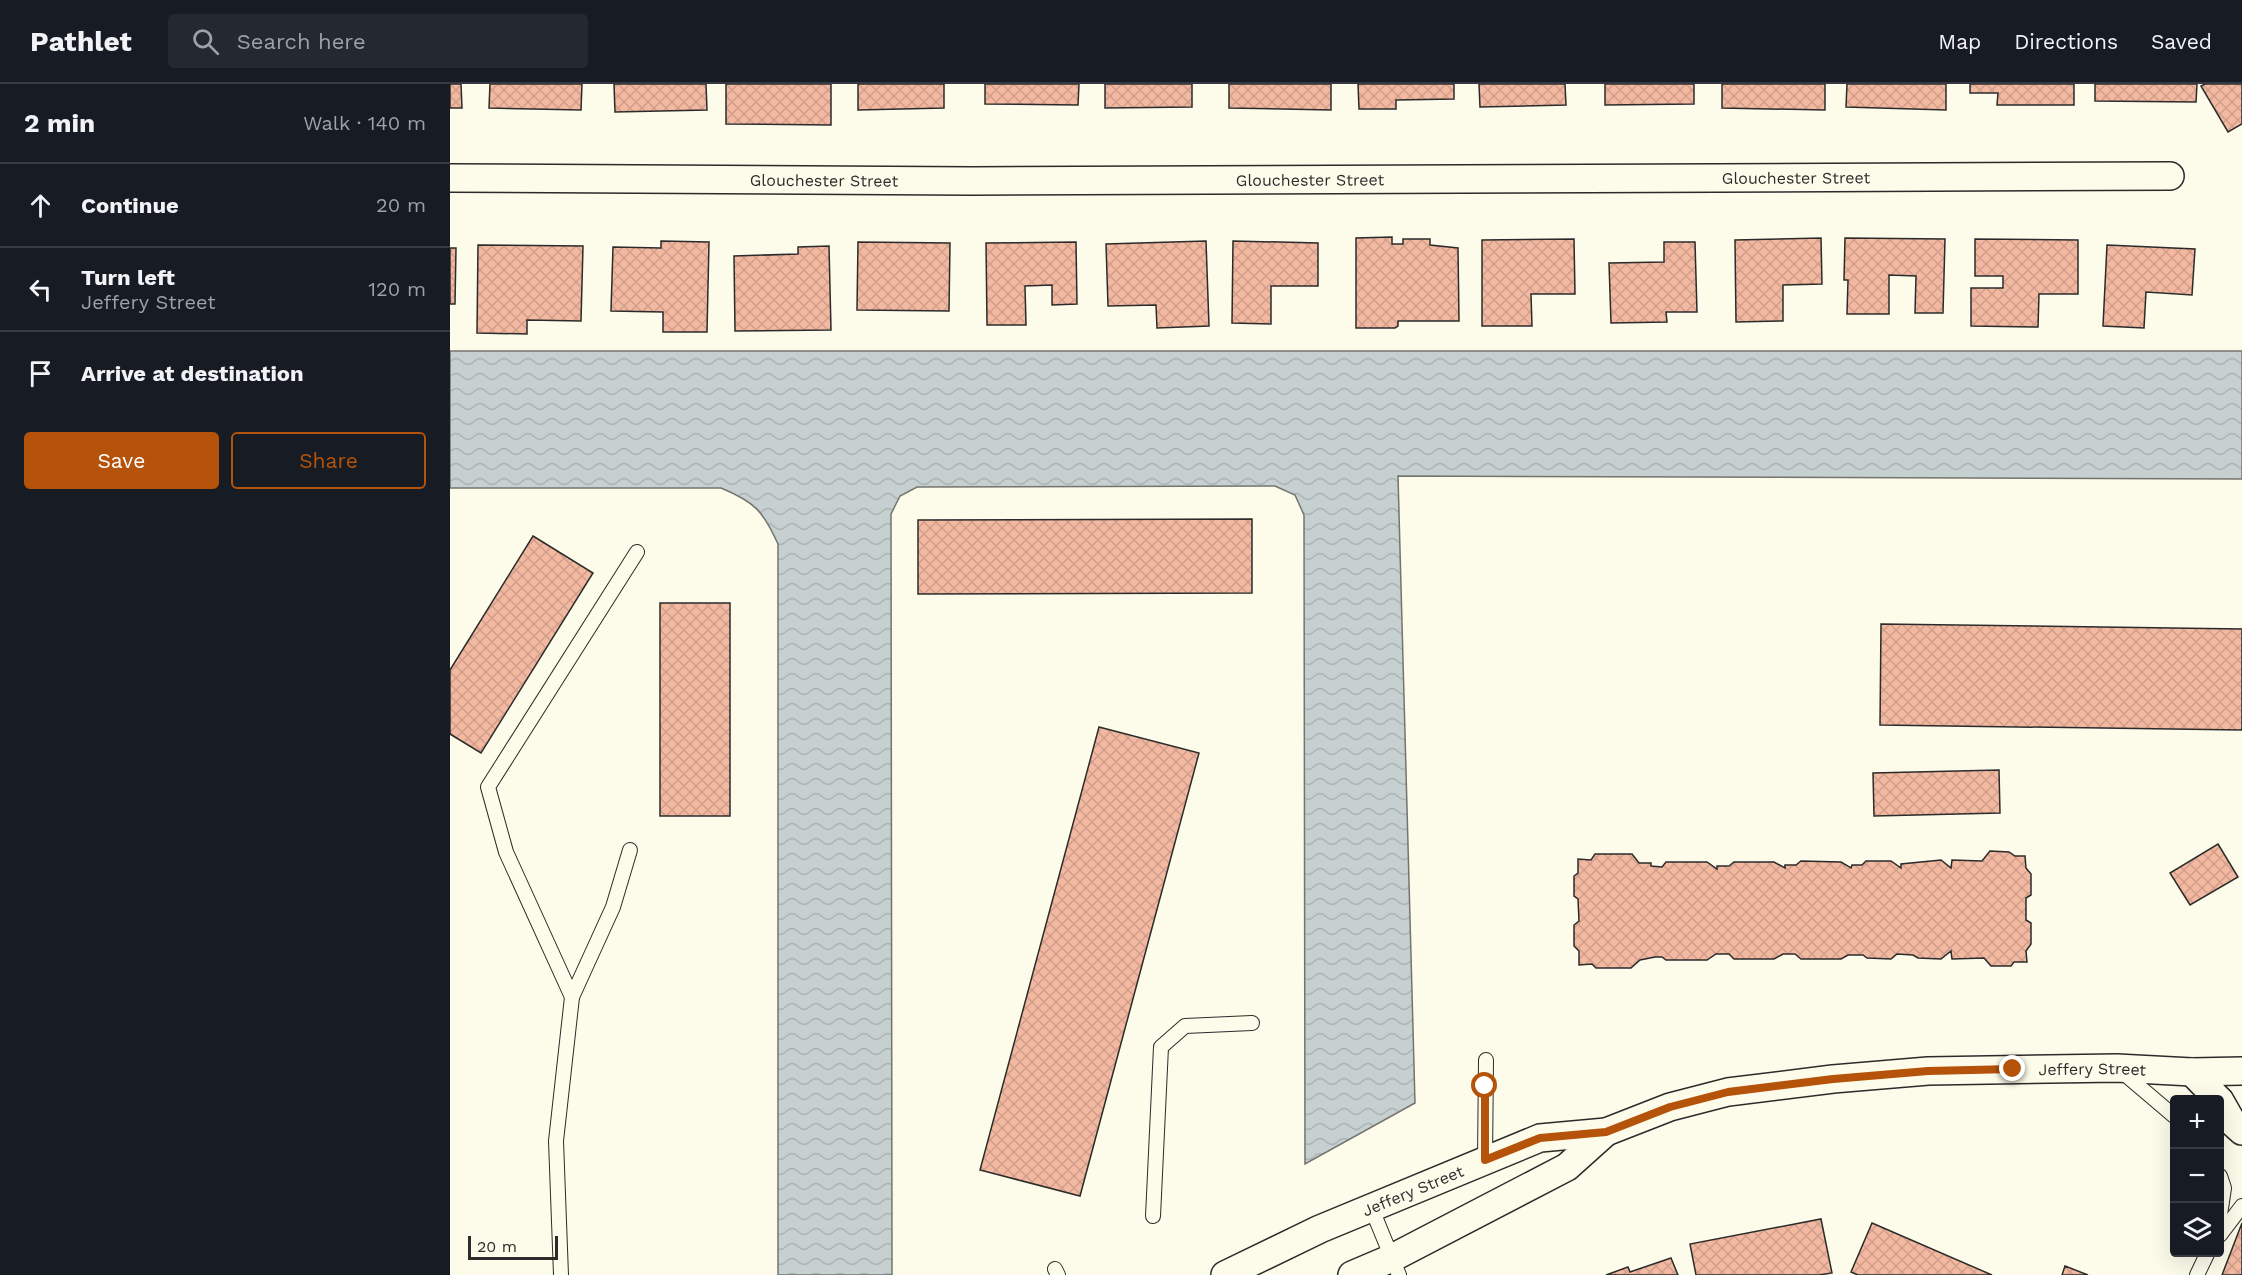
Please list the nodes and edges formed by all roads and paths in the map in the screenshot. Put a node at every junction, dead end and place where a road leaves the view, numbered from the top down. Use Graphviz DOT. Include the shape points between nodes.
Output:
graph roads {
  1 [pos="2170,176"];
  2 [pos="450,178"];
  3 [pos="637,552"];
  4 [pos="630,850"];
  5 [pos="572,997"];
  6 [pos="1252,1023"];
  7 [pos="1486,1060"];
  8 [pos="2117,1068"];
  9 [pos="2242,1071"];
  10 [pos="2192,1072"];
  11 [pos="2214,1095"];
  12 [pos="2224,1108"];
  13 [pos="2170,1112"];
  14 [pos="2242,1131"];
  15 [pos="1606,1132"];
  16 [pos="1485,1160"];
  17 [pos="2242,1206"];
  18 [pos="1371,1207"];
  19 [pos="1153,1216"];
  20 [pos="2224,1230"];
  21 [pos="2206,1257"];
  22 [pos="1396,1266"];
  23 [pos="561,1275"];
  24 [pos="1225,1275"];
  25 [pos="1352,1275"];
  26 [pos="2197,1275"];
  1 -- 2 [label="street, Glouchester Street" via="984,181"];
  3 -- 5 [label="lane" via="488,787 506,852"];
  4 -- 5 [label="lane" via="613,907"];
  5 -- 23 [label="lane" via="556,1141"];
  6 -- 19 [label="lane" via="1185,1026 1161,1047"];
  7 -- 16 [label="lane"];
  8 -- 10 [label="street, Jeffery Street"];
  8 -- 13 [label="lane"];
  8 -- 15 [label="street, Jeffery Street" via="1928,1071 1740,1090 1670,1107"];
  9 -- 10 [label="street, Jeffery Street"];
  10 -- 11 [label="street"];
  12 -- 14 [label="street"];
  15 -- 16 [label="street, Jeffery Street" via="1540,1138"];
  15 -- 22 [label="street, Jeffery Street" via="1566,1167"];
  16 -- 18 [label="street, Jeffery Street"];
  17 -- 20 [label="lane"];
  18 -- 22 [label="lane"];
  18 -- 24 [label="street, Jeffery Street"];
  21 -- 26 [label="lane"];
  22 -- 25 [label="street, Jeffery Street"];
}
